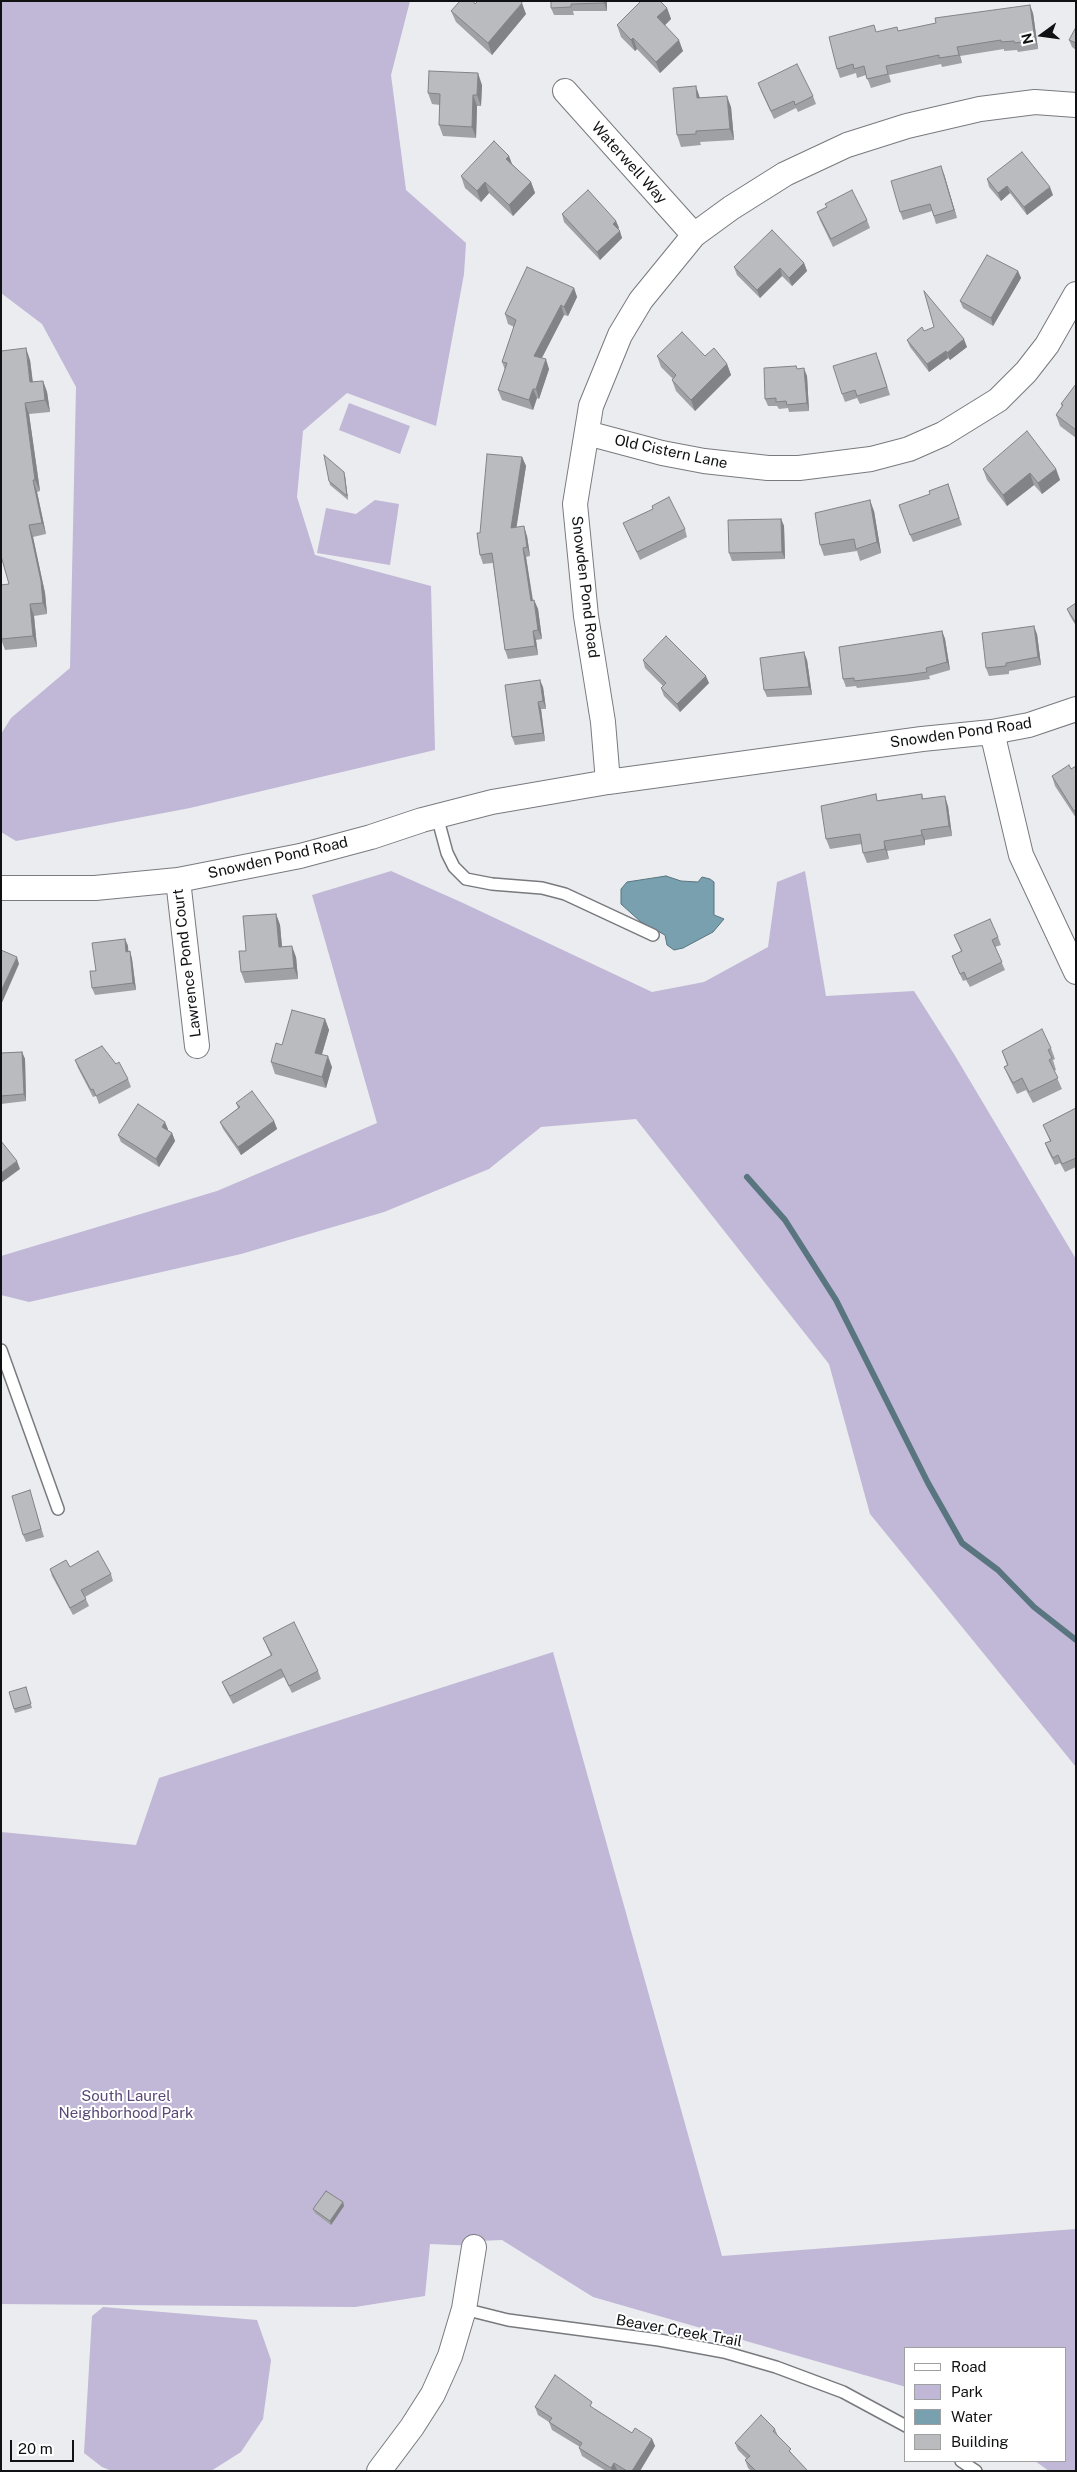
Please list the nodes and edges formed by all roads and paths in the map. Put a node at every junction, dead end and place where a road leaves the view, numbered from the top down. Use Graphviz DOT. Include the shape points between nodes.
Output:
graph roads {
  1 [pos="565,91"];
  2 [pos="1076,105"];
  3 [pos="694,235"];
  4 [pos="1076,294"];
  5 [pos="587,433"];
  6 [pos="1076,709"];
  7 [pos="992,732"];
  8 [pos="608,782"];
  9 [pos="436,816"];
  10 [pos="178,880"];
  11 [pos="1,888"];
  12 [pos="653,935"];
  13 [pos="1076,972"];
  14 [pos="197,1046"];
  15 [pos="1,1350"];
  16 [pos="58,1509"];
  17 [pos="474,2247"];
  18 [pos="464,2309"];
  19 [pos="904,2425"];
  20 [pos="962,2462"];
  21 [pos="390,2467"];
  22 [pos="976,2471"];
  1 -- 3 [label="street, Waterwell Way"];
  2 -- 3 [label="street, Snowden Pond Road" via="1035,102 980,109 907,126 847,145 785,174"];
  3 -- 5 [label="street, Snowden Pond Road" via="641,300 620,335 591,406"];
  4 -- 5 [label="street, Old Cistern Lane" via="1047,345 998,400 943,434 900,451 871,459 799,468 768,468 704,462"];
  5 -- 8 [label="street, Snowden Pond Road" via="575,504"];
  6 -- 7 [label="street, Snowden Pond Road" via="1029,725"];
  7 -- 8 [label="street, Snowden Pond Road"];
  7 -- 13 [label="street" via="1022,855"];
  8 -- 9 [label="street, Snowden Pond Road" via="492,802"];
  9 -- 10 [label="street, Snowden Pond Road" via="300,856"];
  9 -- 12 [label="lane" via="447,854 466,879 542,888 564,894"];
  10 -- 11 [label="street, Snowden Pond Road" via="95,888"];
  10 -- 14 [label="street, Lawrence Pond Court"];
  15 -- 16 [label="lane"];
  17 -- 18 [label="street"];
  18 -- 19 [label="lane, Beaver Creek Trail" via="508,2320 724,2352 843,2392"];
  18 -- 21 [label="street" via="450,2356 433,2394"];
  20 -- 22 [label="lane"];
}
